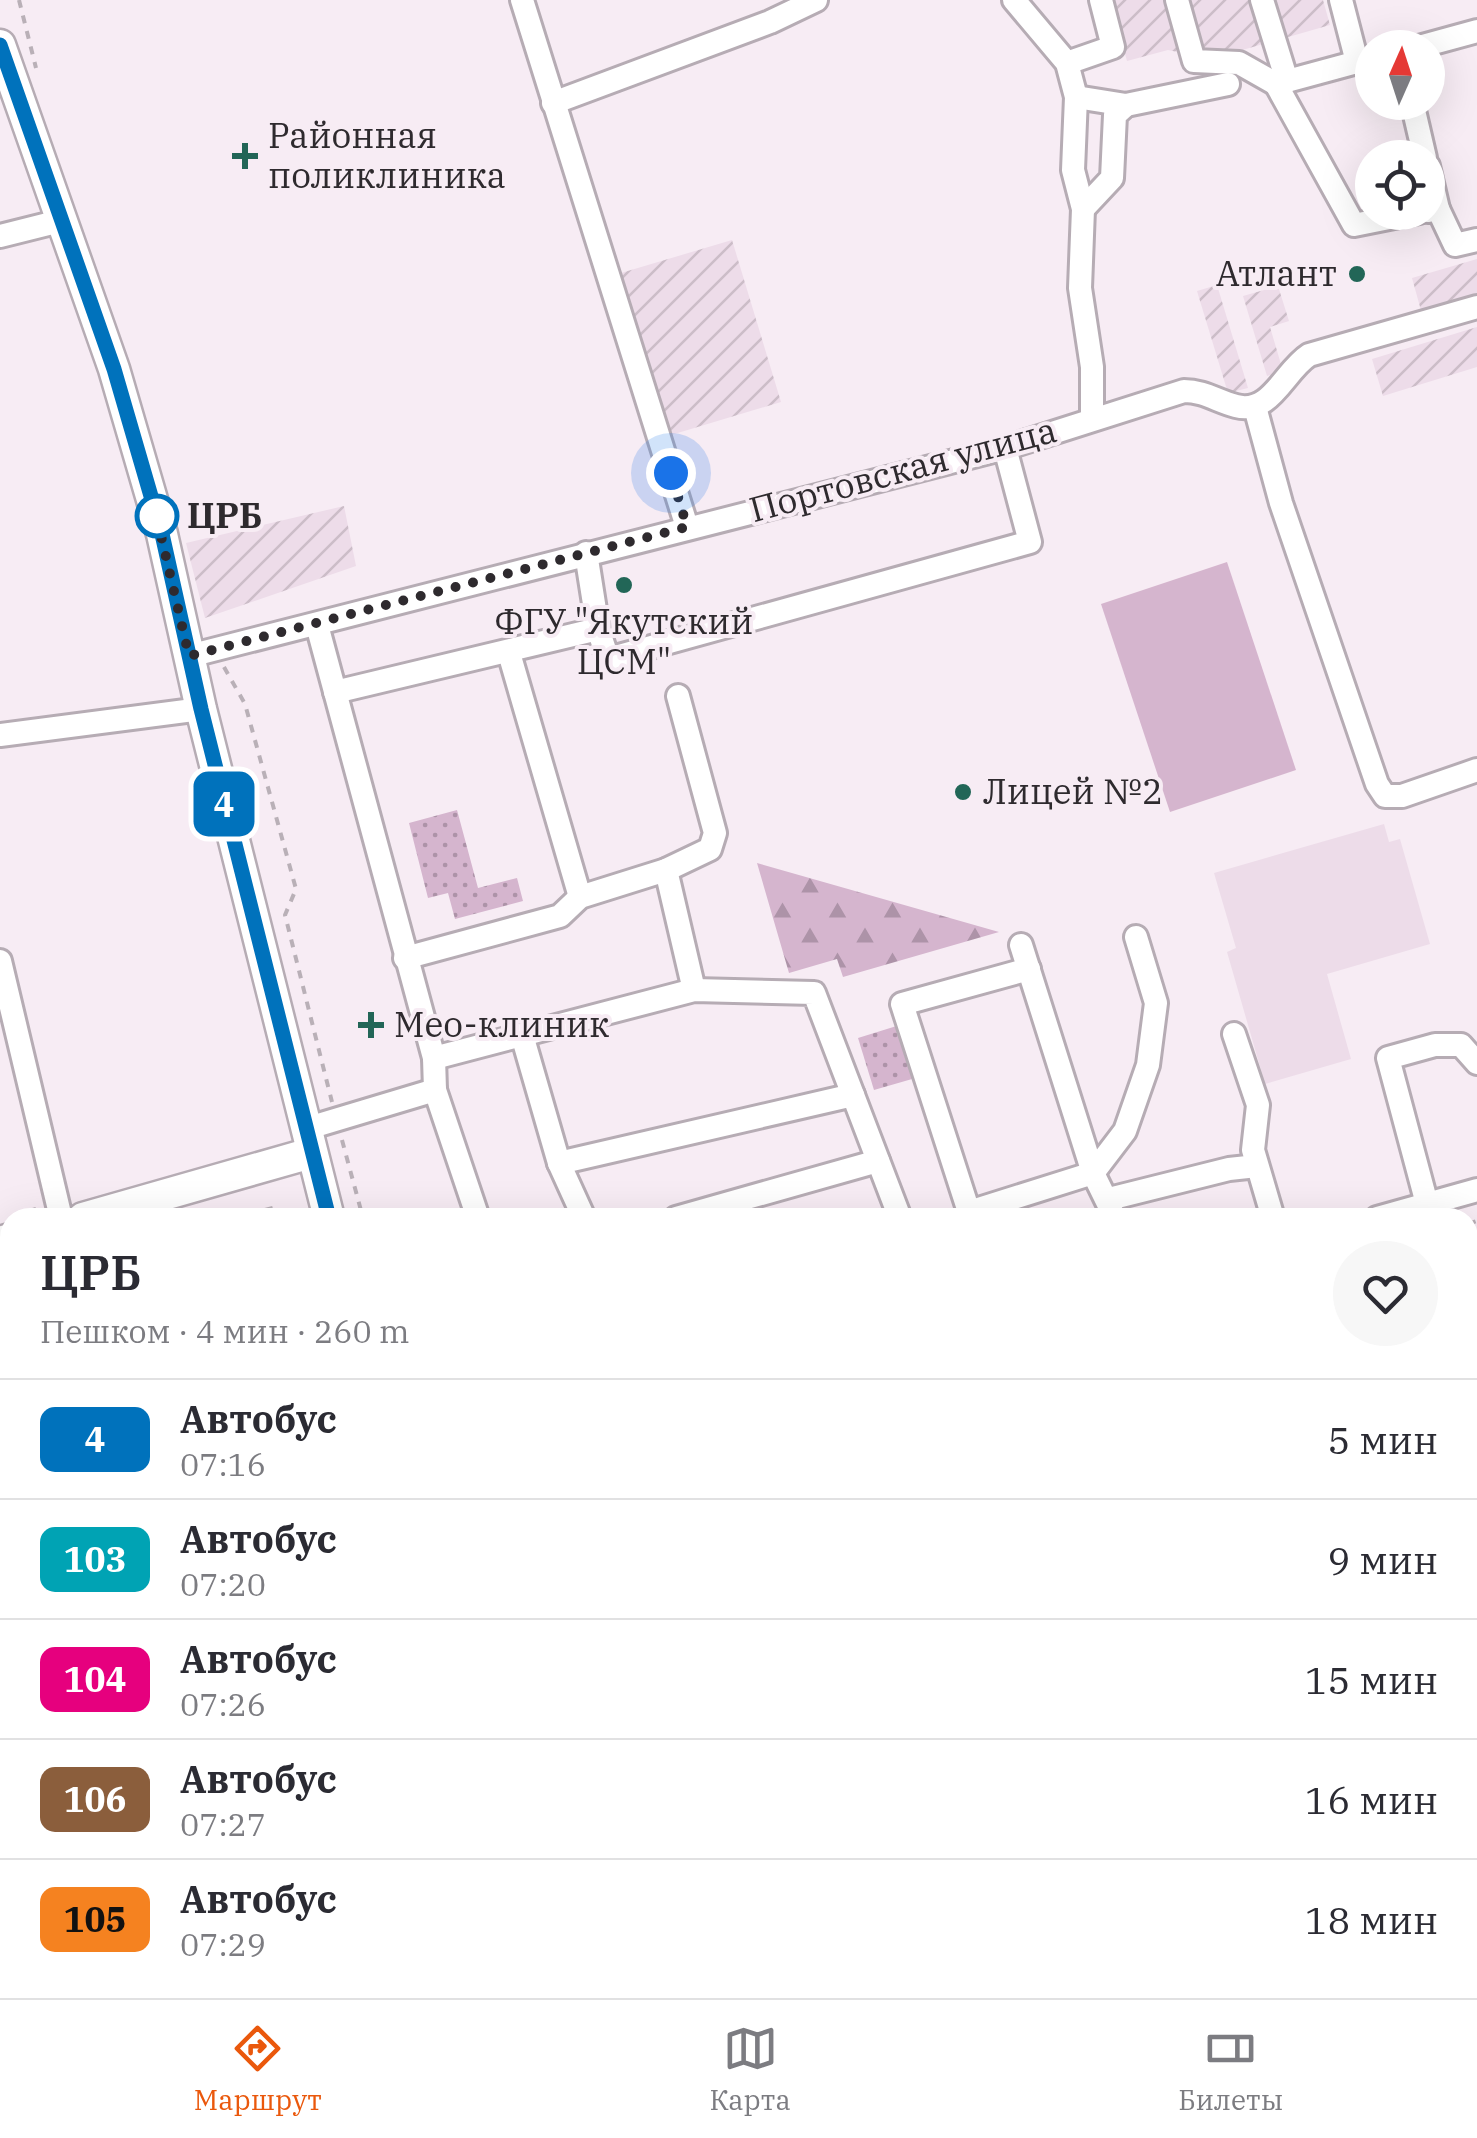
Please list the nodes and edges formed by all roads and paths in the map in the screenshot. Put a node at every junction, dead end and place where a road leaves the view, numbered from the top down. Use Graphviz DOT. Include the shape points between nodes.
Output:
graph roads {
  1 [pos="522,0"];
  2 [pos="816,0"];
  3 [pos="1014,0"];
  4 [pos="1101,0"];
  5 [pos="1177,0"];
  6 [pos="1262,0"];
  7 [pos="1341,0"];
  8 [pos="765,11"];
  9 [pos="1477,31"];
  10 [pos="1355,35"];
  11 [pos="1445,40"];
  12 [pos="0,45"];
  13 [pos="1067,63"];
  14 [pos="1355,63"];
  15 [pos="1282,82"];
  16 [pos="1228,84"];
  17 [pos="1076,97"];
  18 [pos="553,103"];
  19 [pos="1126,105"];
  20 [pos="1083,209"];
  21 [pos="60,221"];
  22 [pos="1355,225"];
  23 [pos="1443,230"];
  24 [pos="0,236"];
  25 [pos="1477,240"];
  26 [pos="1477,307"];
  27 [pos="1255,407"];
  28 [pos="1092,417"];
  29 [pos="1005,448"];
  30 [pos="687,527"];
  31 [pos="586,553"];
  32 [pos="317,625"];
  33 [pos="598,629"];
  34 [pos="509,653"];
  35 [pos="189,656"];
  36 [pos="334,692"];
  37 [pos="678,696"];
  38 [pos="201,709"];
  39 [pos="0,735"];
  40 [pos="1477,770"];
  41 [pos="666,870"];
  42 [pos="580,897"];
  43 [pos="1136,936"];
  44 [pos="1022,945"];
  45 [pos="406,958"];
  46 [pos="0,961"];
  47 [pos="1029,968"];
  48 [pos="694,990"];
  49 [pos="1234,1034"];
  50 [pos="522,1035"];
  51 [pos="434,1058"];
  52 [pos="1477,1063"];
  53 [pos="434,1090"];
  54 [pos="853,1096"];
  55 [pos="308,1141"];
  56 [pos="878,1161"];
  57 [pos="559,1163"];
  58 [pos="1257,1166"];
  59 [pos="1093,1173"];
  60 [pos="1477,1190"];
  61 [pos="1427,1204"];
  62 [pos="59,1208"];
  63 [pos="112,1208"];
  64 [pos="326,1208"];
  65 [pos="475,1208"];
  66 [pos="579,1208"];
  67 [pos="711,1208"];
  68 [pos="896,1208"];
  69 [pos="967,1208"];
  70 [pos="981,1208"];
  71 [pos="1112,1208"];
  72 [pos="1270,1208"];
  73 [pos="1413,1208"];
  1 -- 18 [label="street"];
  2 -- 8 [label="street"];
  3 -- 13 [label="street"];
  4 -- 13 [label="street" via="1113,47"];
  5 -- 15 [label="street" via="1194,61 1239,63"];
  6 -- 15 [label="street"];
  7 -- 10 [label="street"];
  8 -- 18 [label="street"];
  9 -- 11 [label="street"];
  12 -- 21 [label="main road"];
  13 -- 17 [label="street"];
  14 -- 15 [label="street"];
  15 -- 22 [label="street"];
  16 -- 19 [label="street"];
  17 -- 19 [label="street"];
  17 -- 20 [label="street" via="1073,170"];
  18 -- 30 [label="street"];
  19 -- 20 [label="street" via="1116,114 1112,178"];
  20 -- 28 [label="street" via="1080,288"];
  21 -- 24 [label="street"];
  21 -- 35 [label="main road" via="120,387"];
  23 -- 25 [label="street" via="1455,245"];
  26 -- 27 [label="street" via="1309,356"];
  27 -- 28 [label="street, Портовская улица" via="1184,391"];
  27 -- 40 [label="street" via="1280,503 1384,796"];
  28 -- 29 [label="street, Портовская улица"];
  29 -- 30 [label="street, Портовская улица"];
  29 -- 33 [label="street" via="1030,542 608,659"];
  30 -- 31 [label="street, Портовская улица"];
  31 -- 32 [label="street, Портовская улица"];
  31 -- 33 [label="street"];
  32 -- 35 [label="street, Портовская улица"];
  32 -- 36 [label="street"];
  33 -- 34 [label="street"];
  34 -- 36 [label="street"];
  34 -- 42 [label="street"];
  35 -- 38 [label="main road"];
  36 -- 45 [label="street"];
  37 -- 41 [label="street" via="716,833 710,850"];
  38 -- 39 [label="street"];
  38 -- 55 [label="main road"];
  41 -- 42 [label="street"];
  41 -- 48 [label="street"];
  42 -- 45 [label="street" via="560,916"];
  43 -- 59 [label="street" via="1156,1004 1148,1064 1125,1132"];
  44 -- 47 [label="street"];
  45 -- 51 [label="street"];
  46 -- 62 [label="street"];
  47 -- 59 [label="street"];
  47 -- 69 [label="street" via="902,1004"];
  48 -- 50 [label="street"];
  48 -- 54 [label="street" via="814,993"];
  49 -- 58 [label="street" via="1258,1105 1252,1150"];
  50 -- 51 [label="street"];
  50 -- 57 [label="street"];
  51 -- 53 [label="street"];
  52 -- 61 [label="street" via="1461,1045 1388,1058"];
  53 -- 55 [label="street"];
  53 -- 65 [label="street"];
  54 -- 56 [label="street"];
  54 -- 57 [label="street"];
  55 -- 63 [label="main road"];
  55 -- 64 [label="main road"];
  56 -- 67 [label="street"];
  56 -- 68 [label="street"];
  57 -- 66 [label="street"];
  58 -- 71 [label="street"];
  58 -- 72 [label="street"];
  59 -- 70 [label="street"];
  59 -- 71 [label="street"];
  60 -- 61 [label="street"];
  61 -- 73 [label="street"];
}
